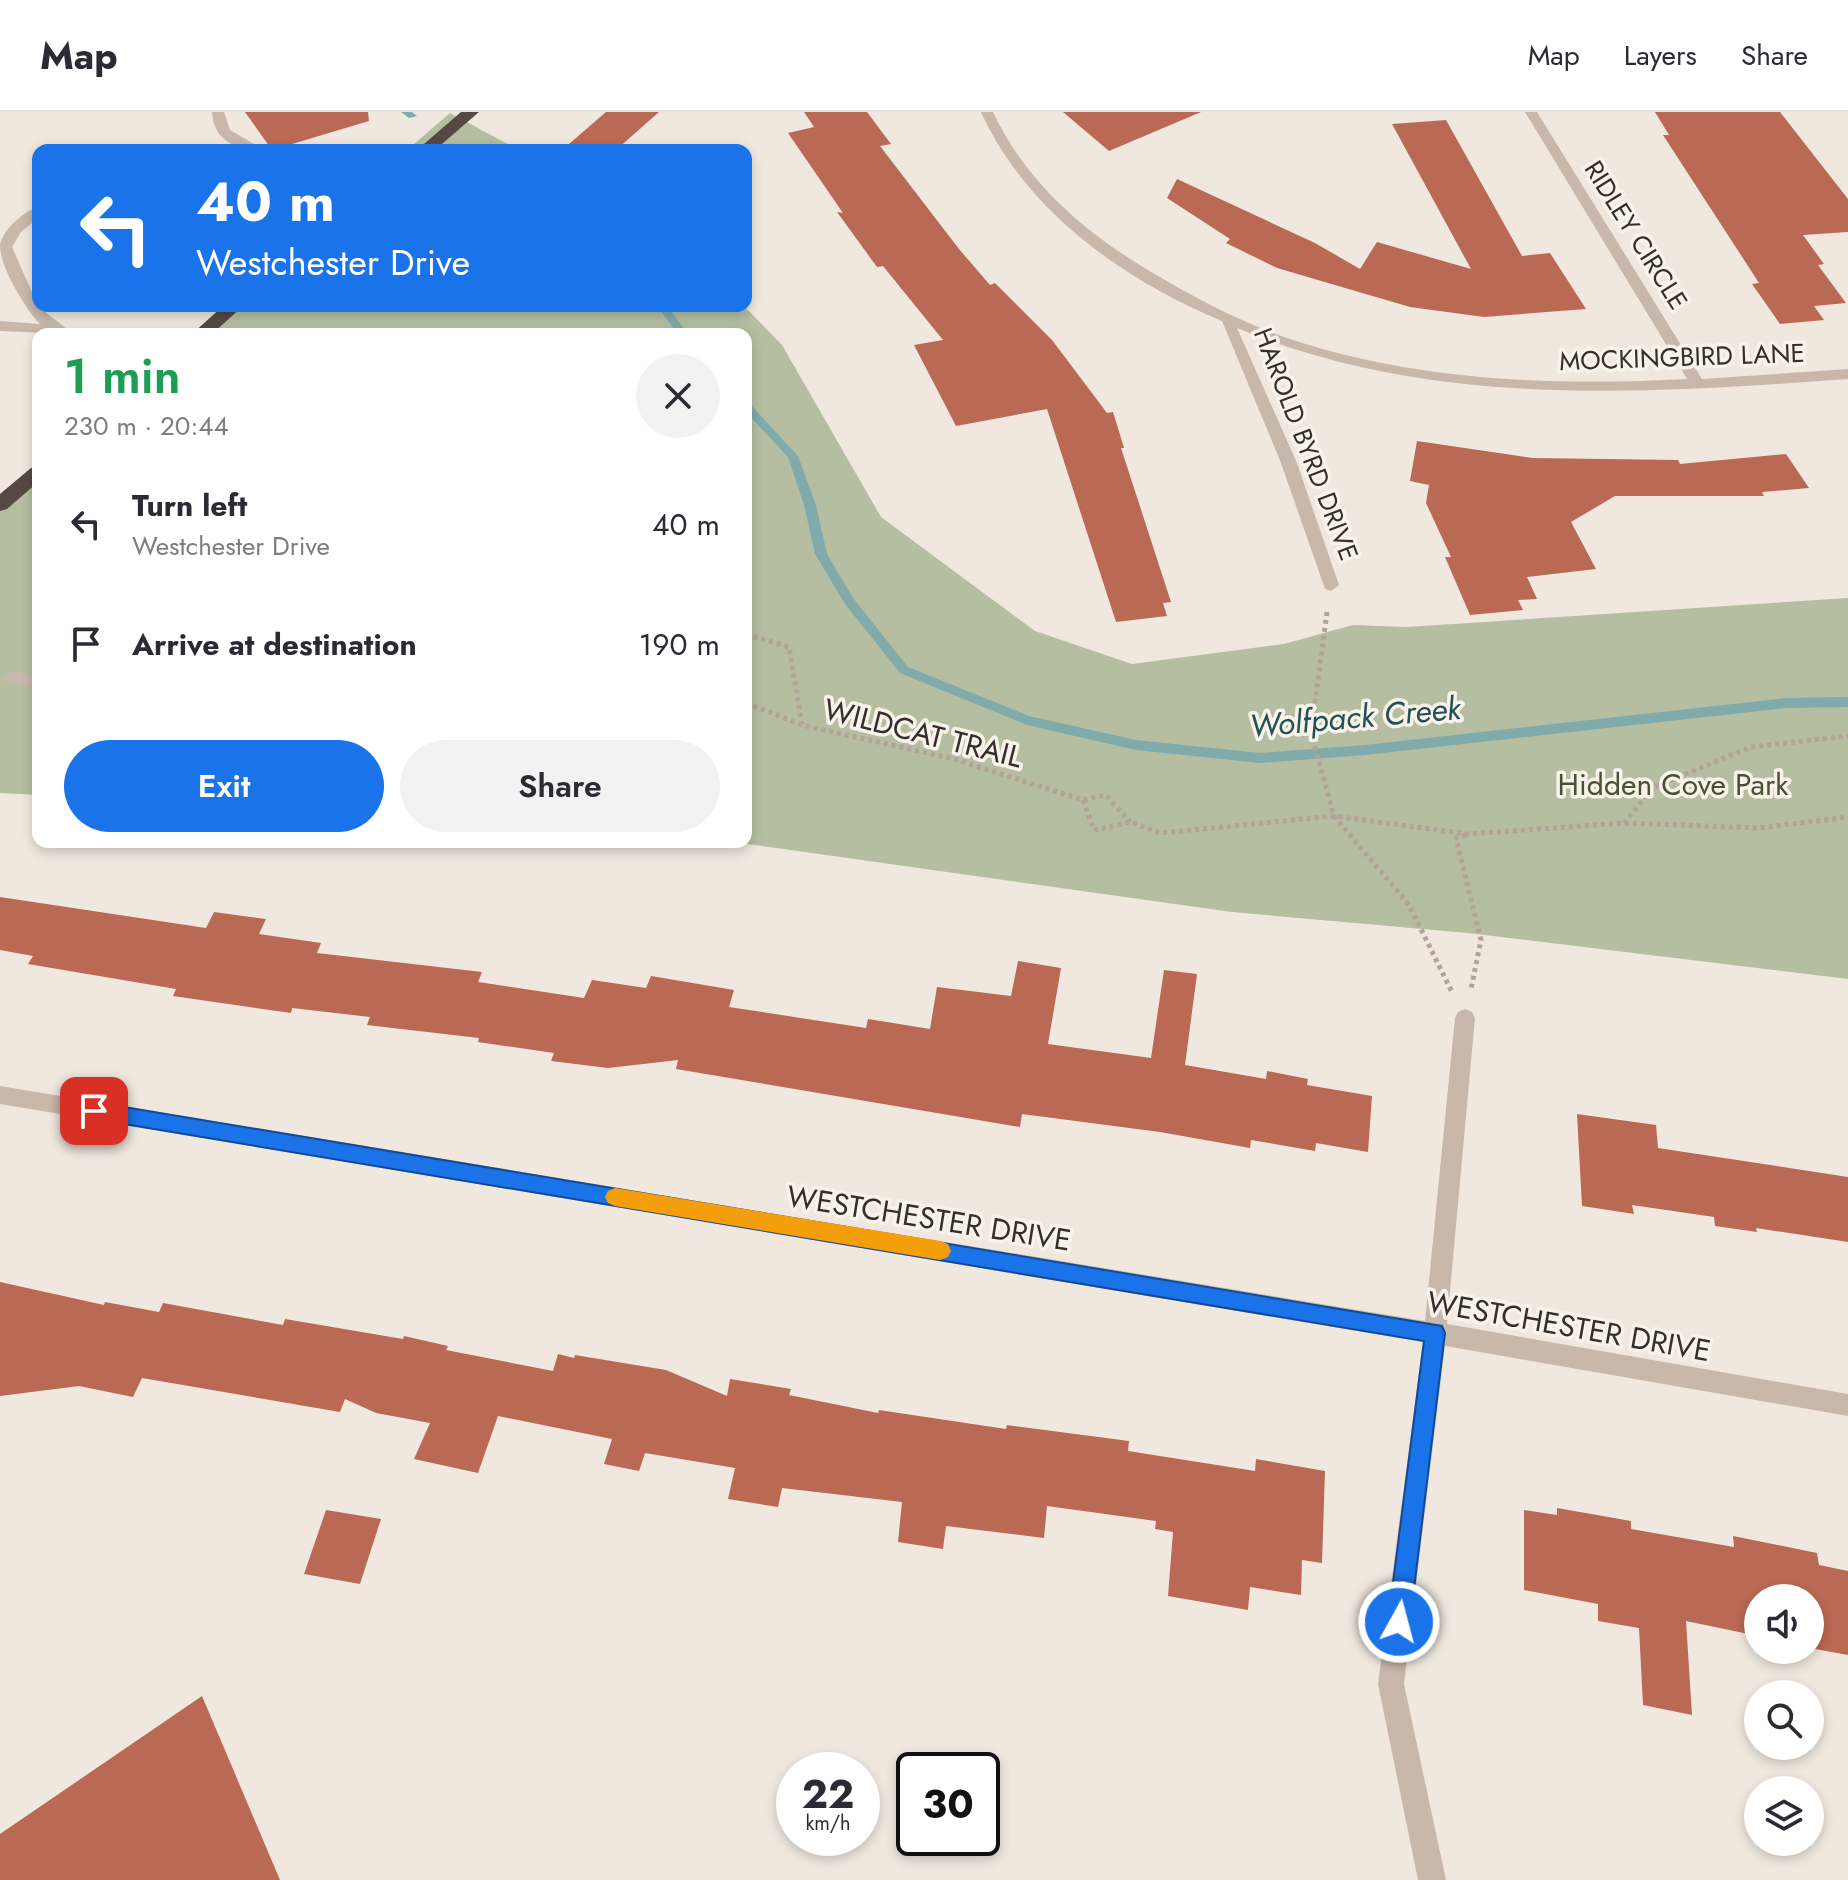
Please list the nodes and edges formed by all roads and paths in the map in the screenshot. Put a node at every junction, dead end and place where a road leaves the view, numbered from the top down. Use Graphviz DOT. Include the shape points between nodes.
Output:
graph roads {
  1 [pos="218,112"];
  2 [pos="471,112"];
  3 [pos="987,112"];
  4 [pos="1531,112"];
  5 [pos="245,144"];
  6 [pos="432,144"];
  7 [pos="32,216"];
  8 [pos="32,302"];
  9 [pos="42,312"];
  10 [pos="227,312"];
  11 [pos="1228,323"];
  12 [pos="0,326"];
  13 [pos="57,328"];
  14 [pos="208,328"];
  15 [pos="32,329"];
  16 [pos="1848,374"];
  17 [pos="1698,386"];
  18 [pos="32,477"];
  19 [pos="0,504"];
  20 [pos="1331,585"];
  21 [pos="752,636"];
  22 [pos="10,677"];
  23 [pos="32,680"];
  24 [pos="752,705"];
  25 [pos="802,725"];
  26 [pos="1848,736"];
  27 [pos="1083,800"];
  28 [pos="1334,816"];
  29 [pos="1848,817"];
  30 [pos="1130,822"];
  31 [pos="1624,823"];
  32 [pos="1468,834"];
  33 [pos="1465,1018"];
  34 [pos="0,1095"];
  35 [pos="1435,1333"];
  36 [pos="1848,1405"];
  37 [pos="1432,1880"];
  1 -- 5 [label="street" via="224,134"];
  2 -- 6 [label="highway"];
  3 -- 11 [label="street, MOCKINGBIRD LANE" via="1009,156 1071,222 1136,271"];
  4 -- 17 [label="street, RIDLEY CIRCLE"];
  7 -- 8 [label="street" via="5,247 21,290"];
  9 -- 13 [label="street"];
  10 -- 14 [label="highway"];
  11 -- 17 [label="street, MOCKINGBIRD LANE" via="1303,350 1433,374 1586,389"];
  11 -- 20 [label="street, HAROLD BYRD DRIVE" via="1289,463"];
  12 -- 15 [label="street"];
  16 -- 17 [label="street, MOCKINGBIRD LANE"];
  18 -- 19 [label="highway"];
  20 -- 28 [label="path" via="1311,733"];
  21 -- 25 [label="path, WILDCAT TRAIL" via="789,647"];
  22 -- 23 [label="street"];
  24 -- 25 [label="path"];
  25 -- 27 [label="path, WILDCAT TRAIL" via="954,759"];
  26 -- 31 [label="path" via="1751,747 1654,787"];
  27 -- 30 [label="path, WILDCAT TRAIL" via="1106,795"];
  27 -- 30 [label="path" via="1094,830"];
  28 -- 30 [label="path" via="1160,833"];
  28 -- 32 [label="path"];
  28 -- 33 [label="path" via="1409,905"];
  29 -- 31 [label="path" via="1759,828"];
  31 -- 32 [label="path"];
  32 -- 33 [label="path" via="1456,838 1481,940"];
  33 -- 35 [label="street"];
  34 -- 35 [label="street, WESTCHESTER DRIVE"];
  35 -- 36 [label="street, WESTCHESTER DRIVE"];
  35 -- 37 [label="street" via="1391,1684"];
}
